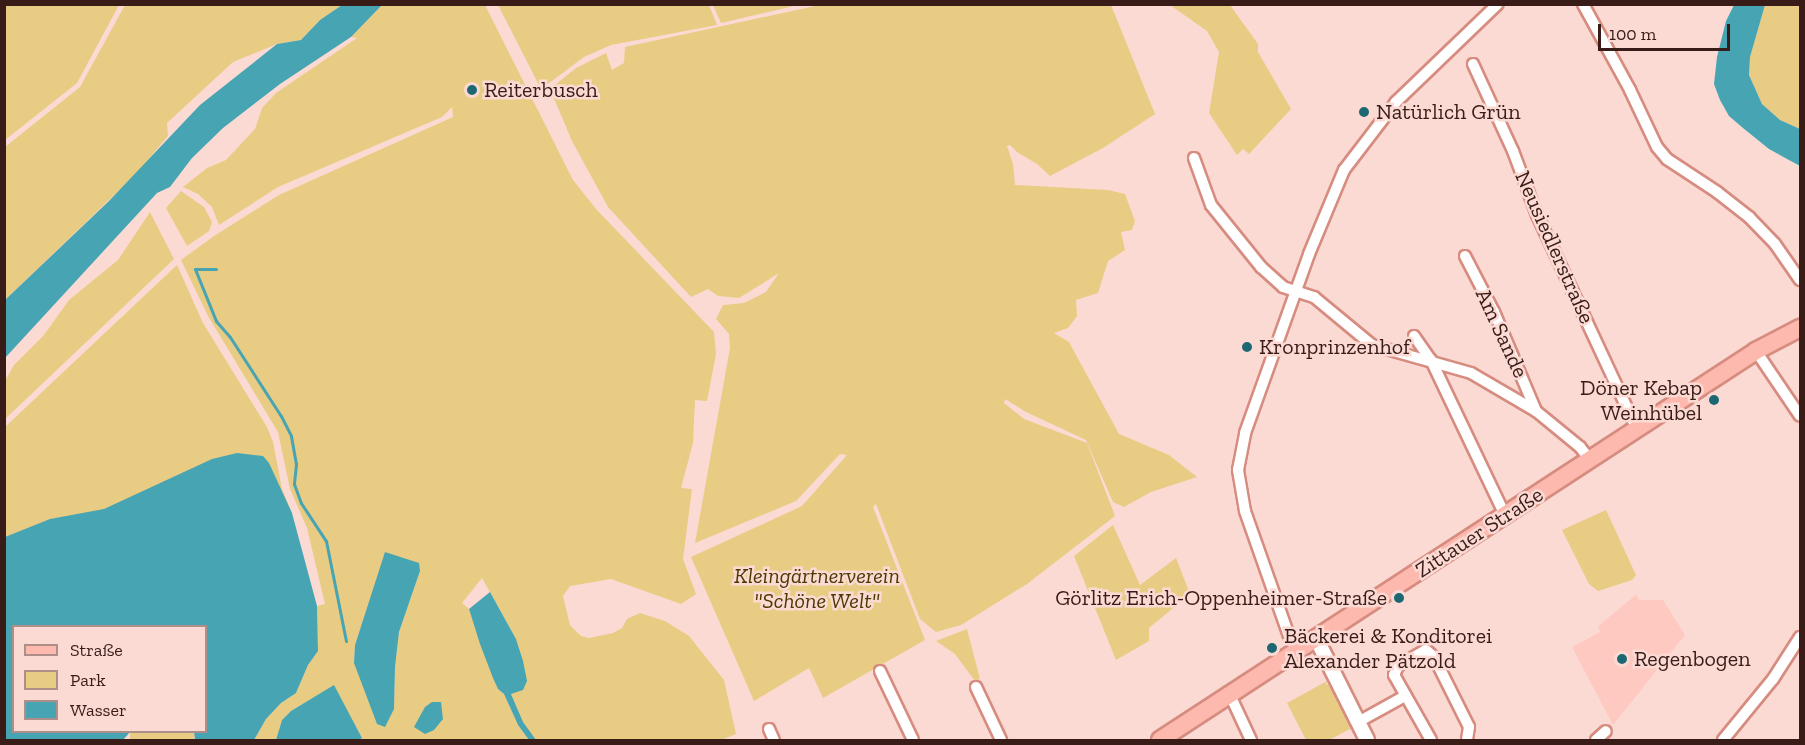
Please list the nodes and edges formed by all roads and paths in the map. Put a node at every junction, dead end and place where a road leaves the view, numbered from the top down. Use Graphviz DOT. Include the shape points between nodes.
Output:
graph roads {
  1 [pos="1498,4"];
  2 [pos="1583,4"];
  3 [pos="1473,64"];
  4 [pos="1194,158"];
  5 [pos="1465,256"];
  6 [pos="1800,280"];
  7 [pos="1296,293"];
  8 [pos="1800,328"];
  9 [pos="1414,336"];
  10 [pos="1756,351"];
  11 [pos="1431,360"];
  12 [pos="1536,411"];
  13 [pos="1800,416"];
  14 [pos="1637,429"];
  15 [pos="1590,460"];
  16 [pos="1505,515"];
  17 [pos="1800,637"];
  18 [pos="1316,638"];
  19 [pos="1297,651"];
  20 [pos="879,671"];
  21 [pos="976,687"];
  22 [pos="1230,694"];
  23 [pos="1405,696"];
  24 [pos="1358,722"];
  25 [pos="769,729"];
  26 [pos="1606,730"];
  27 [pos="774,741"];
  28 [pos="913,741"];
  29 [pos="1001,741"];
  30 [pos="1160,741"];
  31 [pos="1251,741"];
  32 [pos="1367,741"];
  33 [pos="1431,741"];
  34 [pos="1467,741"];
  35 [pos="1596,741"];
  36 [pos="1723,741"];
  1 -- 7 [label="street" via="1396,102 1344,170"];
  2 -- 6 [label="street" via="1657,147 1667,159 1749,217 1775,244"];
  3 -- 14 [label="street, Neusiedlerstraße" via="1537,214"];
  4 -- 7 [label="street, Am Sande" via="1211,205 1261,267"];
  5 -- 12 [label="street, Am Sande" via="1494,312"];
  7 -- 11 [label="street, Am Sande" via="1314,297 1372,345"];
  7 -- 19 [label="street" via="1245,433 1238,470 1245,511"];
  8 -- 10 [label="main road, Zittauer Straße"];
  9 -- 11 [label="street"];
  10 -- 13 [label="street"];
  10 -- 14 [label="main road, Zittauer Straße"];
  11 -- 12 [label="street, Am Sande" via="1471,373"];
  11 -- 16 [label="street"];
  12 -- 15 [label="street, Am Sande"];
  14 -- 15 [label="main road, Zittauer Straße"];
  15 -- 16 [label="main road, Zittauer Straße"];
  16 -- 18 [label="main road, Zittauer Straße"];
  17 -- 36 [label="street" via="1773,679"];
  18 -- 19 [label="main road, Zittauer Straße"];
  18 -- 24 [label="street"];
  19 -- 22 [label="main road, Zittauer Straße"];
  20 -- 28 [label="street"];
  21 -- 29 [label="street"];
  22 -- 30 [label="main road, Zittauer Straße"];
  22 -- 31 [label="street"];
  23 -- 24 [label="street"];
  23 -- 33 [label="street"];
  23 -- 34 [label="street" via="1394,675 1398,666 1426,650 1434,657 1469,727"];
  24 -- 32 [label="street"];
  25 -- 27 [label="street"];
  26 -- 35 [label="street"];
}
